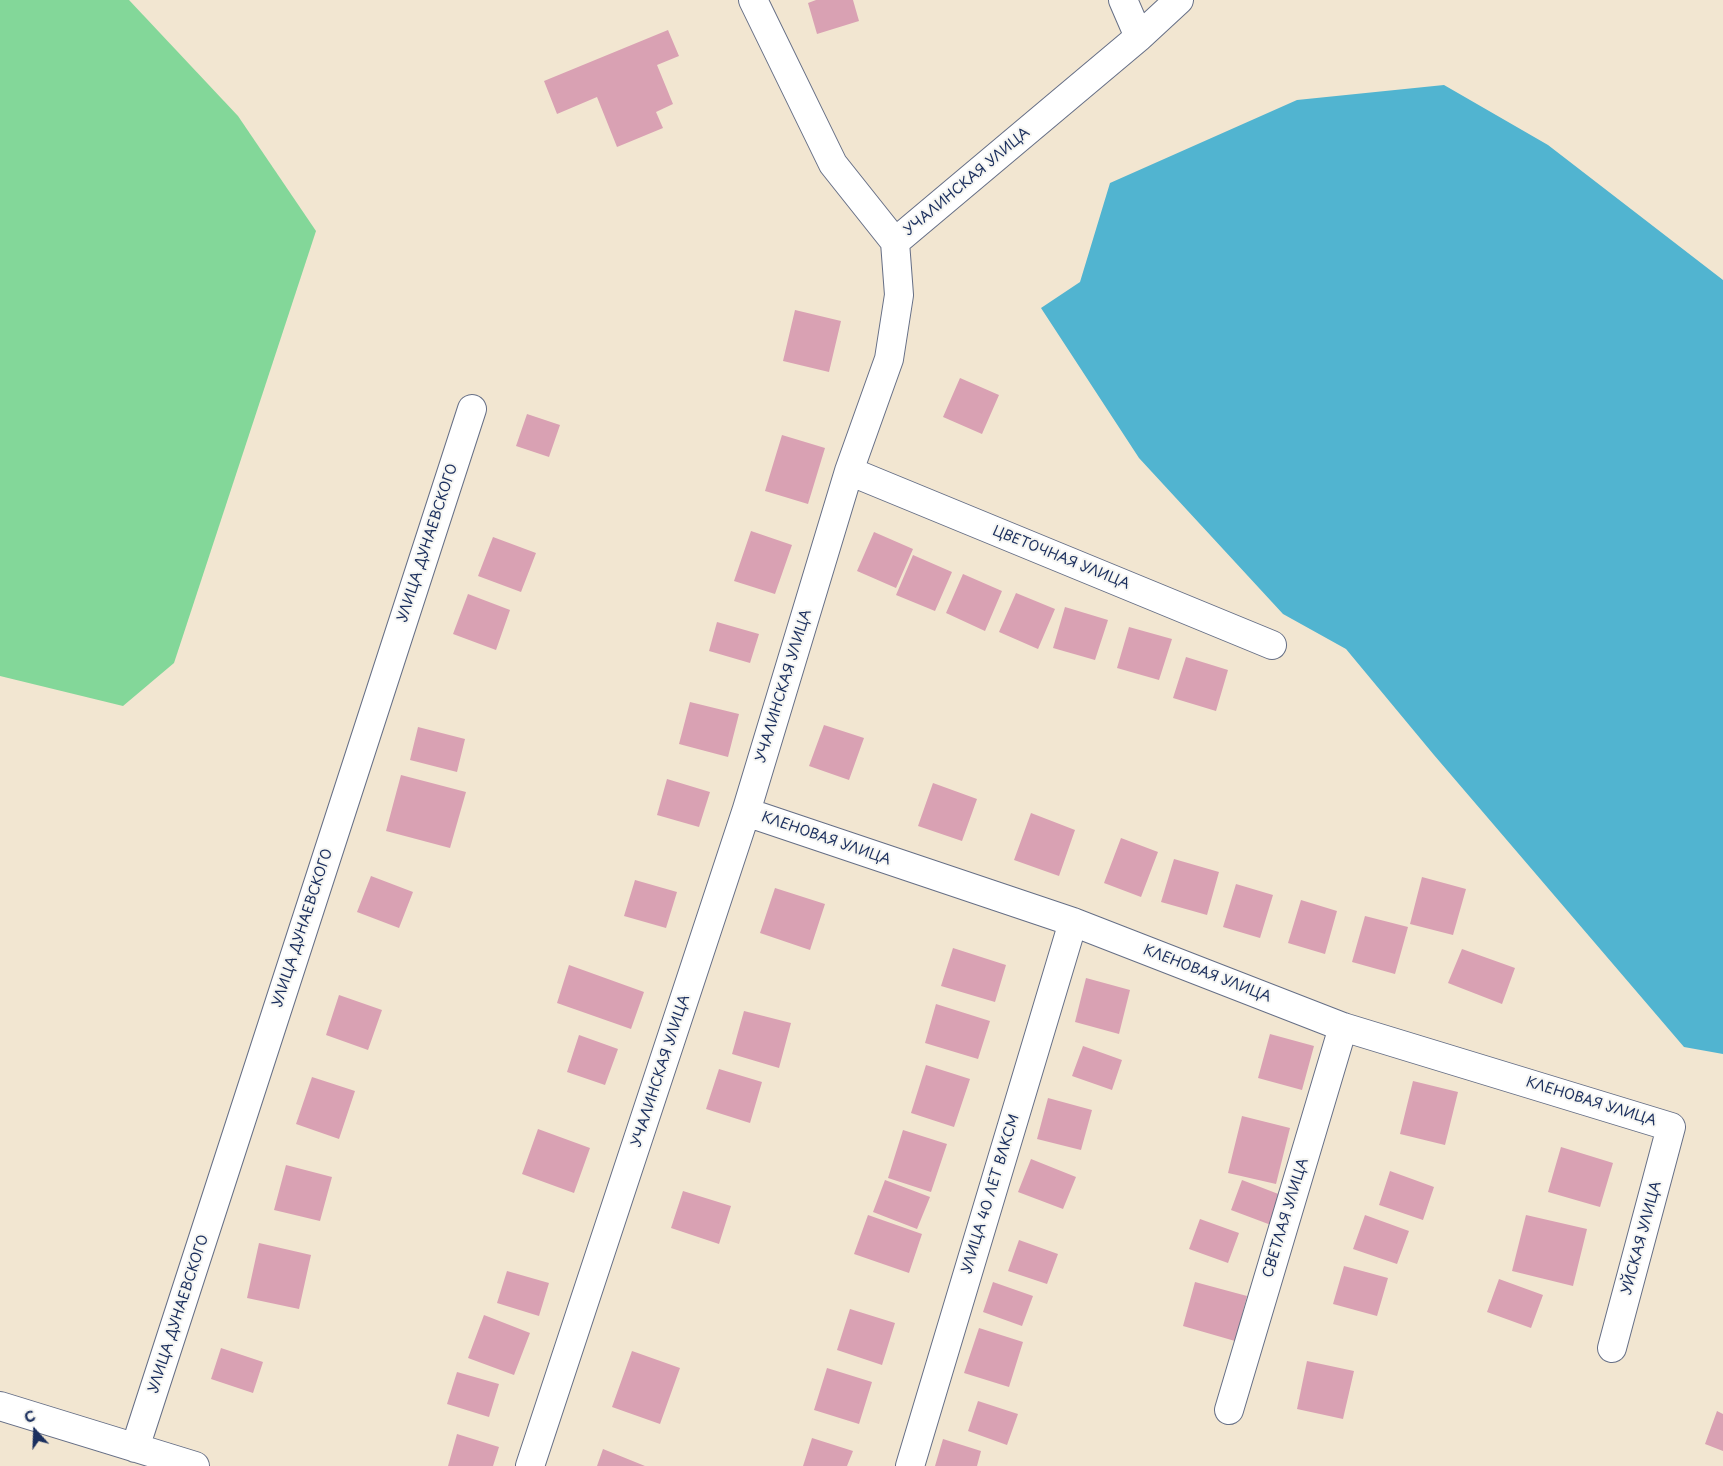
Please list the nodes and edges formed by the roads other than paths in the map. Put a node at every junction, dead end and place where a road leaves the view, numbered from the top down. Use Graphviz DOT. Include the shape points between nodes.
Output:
graph roads {
  1 [pos="753,0"];
  2 [pos="1123,0"];
  3 [pos="1178,0"];
  4 [pos="1139,37"];
  5 [pos="895,242"];
  6 [pos="472,409"];
  7 [pos="849,471"];
  8 [pos="1272,645"];
  9 [pos="746,812"];
  10 [pos="1073,922"];
  11 [pos="1344,1027"];
  12 [pos="1671,1127"];
  13 [pos="1612,1348"];
  14 [pos="0,1406"];
  15 [pos="1229,1410"];
  16 [pos="135,1448"];
  17 [pos="195,1466"];
  18 [pos="530,1466"];
  19 [pos="910,1466"];
  1 -- 5 [label="street" via="833,164"];
  2 -- 4 [label="street"];
  3 -- 4 [label="street, УЧАЛИНСКАЯ УЛИЦА"];
  4 -- 5 [label="street, УЧАЛИНСКАЯ УЛИЦА"];
  5 -- 7 [label="street, УЧАЛИНСКАЯ УЛИЦА" via="899,295 889,359"];
  6 -- 16 [label="street, УЛИЦА ДУНАЕВСКОГО"];
  7 -- 8 [label="street, ЦВЕТОЧНАЯ УЛИЦА"];
  7 -- 9 [label="street, УЧАЛИНСКАЯ УЛИЦА"];
  9 -- 10 [label="street, КЛЕНОВАЯ УЛИЦА"];
  9 -- 18 [label="street, УЧАЛИНСКАЯ УЛИЦА"];
  10 -- 11 [label="street, КЛЕНОВАЯ УЛИЦА"];
  10 -- 19 [label="street, УЛИЦА 40 ЛЕТ ВЛКСМ"];
  11 -- 12 [label="street, КЛЕНОВАЯ УЛИЦА"];
  11 -- 15 [label="street, СВЕТЛАЯ УЛИЦА"];
  12 -- 13 [label="street, УЙСКАЯ УЛИЦА"];
  14 -- 16 [label="street"];
  16 -- 17 [label="street"];
}
